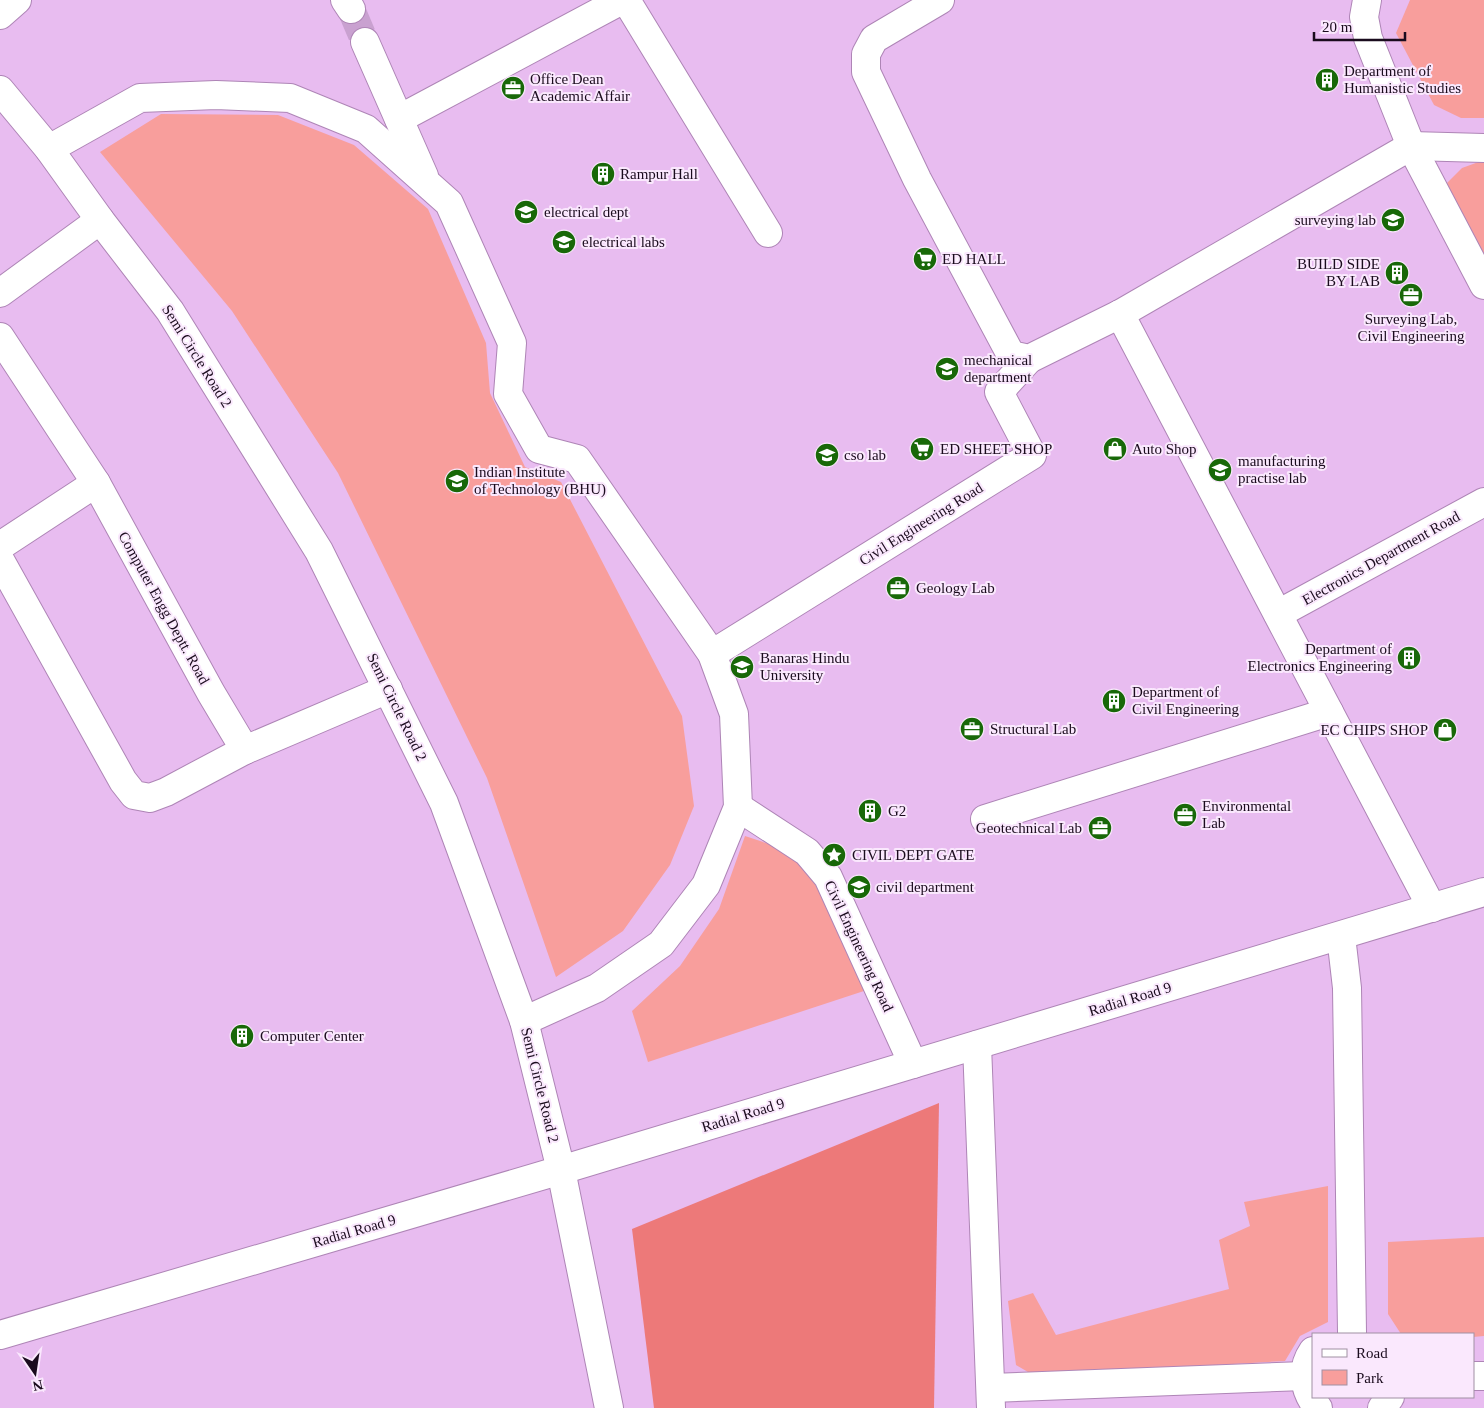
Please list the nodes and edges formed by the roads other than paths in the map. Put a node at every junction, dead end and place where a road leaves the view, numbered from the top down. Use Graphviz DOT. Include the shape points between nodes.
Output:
graph roads {
  1 [pos="17,0"];
  2 [pos="624,0"];
  3 [pos="940,0"];
  4 [pos="1367,0"];
  5 [pos="0,15"];
  6 [pos="365,42"];
  7 [pos="0,90"];
  8 [pos="399,119"];
  9 [pos="1411,146"];
  10 [pos="1484,148"];
  11 [pos="49,149"];
  12 [pos="427,183"];
  13 [pos="100,220"];
  14 [pos="768,233"];
  15 [pos="1484,285"];
  16 [pos="0,293"];
  17 [pos="1120,314"];
  18 [pos="0,337"];
  19 [pos="1029,359"];
  20 [pos="96,483"];
  21 [pos="1484,502"];
  22 [pos="0,546"];
  23 [pos="0,560"];
  24 [pos="1278,614"];
  25 [pos="712,654"];
  26 [pos="388,689"];
  27 [pos="1329,712"];
  28 [pos="245,750"];
  29 [pos="738,807"];
  30 [pos="985,819"];
  31 [pos="1484,892"];
  32 [pos="1432,908"];
  33 [pos="1341,936"];
  34 [pos="524,1021"];
  35 [pos="977,1045"];
  36 [pos="913,1064"];
  37 [pos="561,1170"];
  38 [pos="1351,1333"];
  39 [pos="0,1335"];
  40 [pos="1309,1364"];
  41 [pos="1098,1396"];
  42 [pos="991,1398"];
  43 [pos="609,1408"];
  44 [pos="1318,1408"];
  1 -- 5 [label="street"];
  2 -- 8 [label="street"];
  2 -- 14 [label="street"];
  3 -- 19 [label="street" via="874,39 866,54 866,72 917,179 1012,355"];
  4 -- 9 [label="street" via="1364,17 1368,38"];
  6 -- 8 [label="street"];
  7 -- 11 [label="street, Semi Circle Road 2"];
  8 -- 12 [label="street"];
  9 -- 10 [label="street"];
  9 -- 15 [label="street"];
  9 -- 17 [label="street"];
  11 -- 12 [label="street" via="140,98 216,95 290,98 366,129"];
  11 -- 13 [label="street, Semi Circle Road 2"];
  12 -- 25 [label="street" via="449,203 512,343 508,394 539,449 577,459"];
  13 -- 16 [label="street"];
  13 -- 26 [label="street, Semi Circle Road 2" via="170,311 319,551"];
  17 -- 19 [label="street"];
  17 -- 24 [label="street"];
  18 -- 20 [label="street, Computer Engg Deptt. Road"];
  19 -- 25 [label="street, Civil Engineering Road" via="999,392 1032,455"];
  20 -- 22 [label="street"];
  20 -- 28 [label="street, Computer Engg Deptt. Road"];
  21 -- 24 [label="street, Electronics Department Road"];
  23 -- 28 [label="street" via="134,796 150,798 166,792"];
  24 -- 27 [label="street"];
  25 -- 29 [label="street" via="734,714"];
  26 -- 28 [label="street"];
  26 -- 34 [label="street, Semi Circle Road 2" via="444,803"];
  27 -- 30 [label="street"];
  27 -- 32 [label="street"];
  29 -- 34 [label="street" via="706,885 661,944 597,988"];
  29 -- 36 [label="street, Civil Engineering Road" via="807,852 828,877"];
  31 -- 32 [label="street, Radial Road 9"];
  32 -- 33 [label="street, Radial Road 9"];
  33 -- 35 [label="street, Radial Road 9"];
  33 -- 38 [label="street" via="1347,988"];
  34 -- 37 [label="street, Semi Circle Road 2"];
  35 -- 36 [label="street, Radial Road 9"];
  35 -- 42 [label="street"];
  36 -- 37 [label="street, Radial Road 9"];
  37 -- 39 [label="street, Radial Road 9"];
  37 -- 43 [label="street, Semi Circle Road 2"];
  40 -- 41 [label="street"];
  40 -- 44 [label="street" via="1306,1387"];
  41 -- 42 [label="street"];
}
